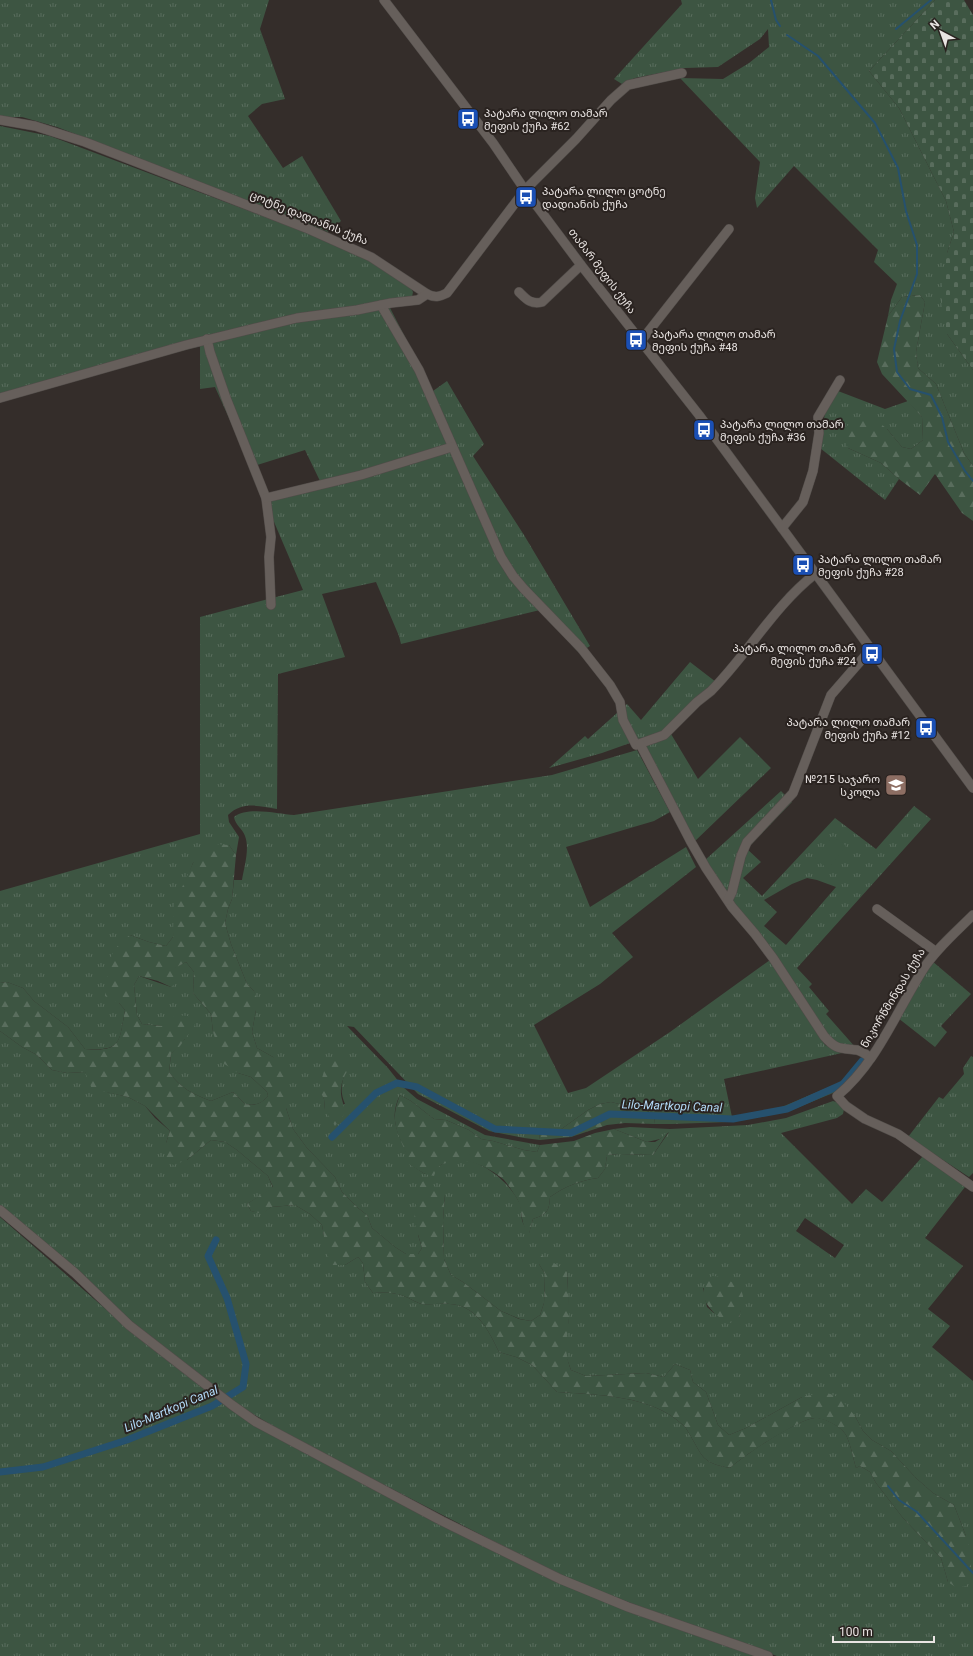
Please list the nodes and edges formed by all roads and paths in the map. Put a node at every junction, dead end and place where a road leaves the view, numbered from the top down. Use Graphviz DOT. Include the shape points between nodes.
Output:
graph roads {
  1 [pos="384,0"];
  2 [pos="682,73"];
  3 [pos="0,120"];
  4 [pos="525,190"];
  5 [pos="729,229"];
  6 [pos="581,264"];
  7 [pos="519,292"];
  8 [pos="427,294"];
  9 [pos="381,306"];
  10 [pos="207,340"];
  11 [pos="640,341"];
  12 [pos="840,380"];
  13 [pos="0,398"];
  14 [pos="452,446"];
  15 [pos="266,498"];
  16 [pos="782,528"];
  17 [pos="815,574"];
  18 [pos="271,605"];
  19 [pos="871,649"];
  20 [pos="638,744"];
  21 [pos="973,788"];
  22 [pos="728,900"];
  23 [pos="876,909"];
  24 [pos="973,915"];
  25 [pos="935,952"];
  26 [pos="871,1058"];
  27 [pos="973,1187"];
  28 [pos="0,1210"];
  29 [pos="768,1656"];
  1 -- 4 [label="street, თამარ მეფის ქუჩა" via="493,143"];
  2 -- 4 [label="street" via="628,85"];
  3 -- 8 [label="street, ცოტნე დადიანის ქუჩა" via="35,126 85,142 339,241 371,257"];
  4 -- 6 [label="street, თამარ მეფის ქუჩა"];
  4 -- 8 [label="street" via="447,293 440,297"];
  5 -- 11 [label="street"];
  6 -- 7 [label="street" via="542,302 529,302"];
  6 -- 11 [label="street, თამარ მეფის ქუჩა"];
  8 -- 9 [label="street" via="418,300"];
  9 -- 10 [label="street" via="297,318"];
  9 -- 14 [label="street" via="419,370"];
  10 -- 13 [label="street"];
  10 -- 15 [label="street" via="226,398"];
  11 -- 16 [label="street, თამარ მეფის ქუჩა" via="699,415"];
  12 -- 16 [label="street" via="818,417 819,433 813,471 803,502"];
  14 -- 15 [label="street" via="360,475"];
  14 -- 20 [label="street" via="502,556 514,576 581,648 610,685 620,702 623,720"];
  15 -- 18 [label="street" via="271,537"];
  16 -- 17 [label="street, თამარ მეფის ქუჩა"];
  17 -- 19 [label="street, თამარ მეფის ქუჩა"];
  17 -- 20 [label="street" via="782,606 711,691 664,735"];
  19 -- 21 [label="street, თამარ მეფის ქუჩა"];
  19 -- 22 [label="street" via="831,695 793,793 747,842"];
  20 -- 22 [label="street" via="691,842"];
  22 -- 26 [label="street" via="773,958 831,1045 840,1049 858,1050"];
  23 -- 25 [label="street"];
  24 -- 25 [label="street, ნიკორწმინდას ქუჩა"];
  25 -- 26 [label="street, ნიკორწმინდას ქუჩა"];
  26 -- 27 [label="street, ნიკორწმინდას ქუჩა" via="851,1084 837,1096 846,1106 898,1134"];
  28 -- 29 [label="street" via="75,1273 129,1325 256,1422 429,1514 560,1578 628,1607"];
}
